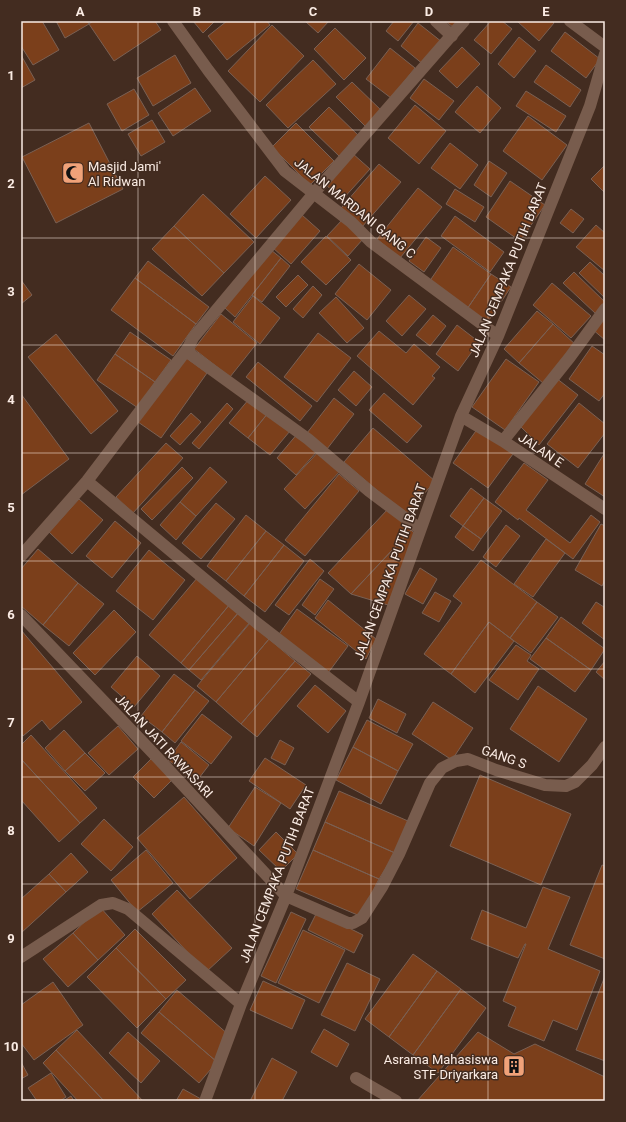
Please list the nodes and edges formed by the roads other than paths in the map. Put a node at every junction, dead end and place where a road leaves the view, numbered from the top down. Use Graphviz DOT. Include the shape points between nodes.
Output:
graph roads {
  1 [pos="173,21"];
  2 [pos="436,21"];
  3 [pos="464,21"];
  4 [pos="570,21"];
  5 [pos="452,36"];
  6 [pos="605,47"];
  7 [pos="605,54"];
  8 [pos="314,193"];
  9 [pos="605,309"];
  10 [pos="498,336"];
  11 [pos="188,348"];
  12 [pos="461,416"];
  13 [pos="503,441"];
  14 [pos="87,481"];
  15 [pos="605,509"];
  16 [pos="420,529"];
  17 [pos="21,556"];
  18 [pos="21,615"];
  19 [pos="359,702"];
  20 [pos="605,747"];
  21 [pos="286,896"];
  22 [pos="21,957"];
  23 [pos="241,1004"];
  24 [pos="356,1078"];
  25 [pos="205,1101"];
  26 [pos="396,1101"];
  1 -- 8 [label="street, JALAN MARDANI GANG C" via="285,171"];
  2 -- 5 [label="street"];
  3 -- 5 [label="street"];
  4 -- 6 [label="street"];
  5 -- 8 [label="street"];
  7 -- 10 [label="street, JALAN CEMPAKA PUTIH BARAT" via="590,106"];
  8 -- 10 [label="street, JALAN MARDANI GANG C" via="351,222 371,242"];
  8 -- 11 [label="street" via="192,338"];
  9 -- 13 [label="street" via="570,358"];
  10 -- 12 [label="street, JALAN CEMPAKA PUTIH BARAT"];
  11 -- 14 [label="street"];
  11 -- 16 [label="street" via="190,354 308,439 369,492"];
  12 -- 13 [label="street, JALAN E"];
  12 -- 16 [label="street, JALAN CEMPAKA PUTIH BARAT"];
  13 -- 15 [label="street, JALAN E"];
  14 -- 17 [label="street"];
  14 -- 19 [label="street" via="257,623"];
  16 -- 19 [label="street, JALAN CEMPAKA PUTIH BARAT"];
  18 -- 21 [label="street, JALAN JATI RAWASARI"];
  19 -- 21 [label="street, JALAN CEMPAKA PUTIH BARAT"];
  20 -- 21 [label="street, GANG S" via="592,765 575,782 566,786 545,785 468,759 456,761 442,768 430,783 382,887 369,909 354,923 348,923"];
  21 -- 23 [label="street, JALAN CEMPAKA PUTIH BARAT"];
  22 -- 23 [label="street" via="100,905 113,903 128,909"];
  23 -- 25 [label="street, JALAN CEMPAKA PUTIH BARAT"];
  24 -- 26 [label="street"];
}
